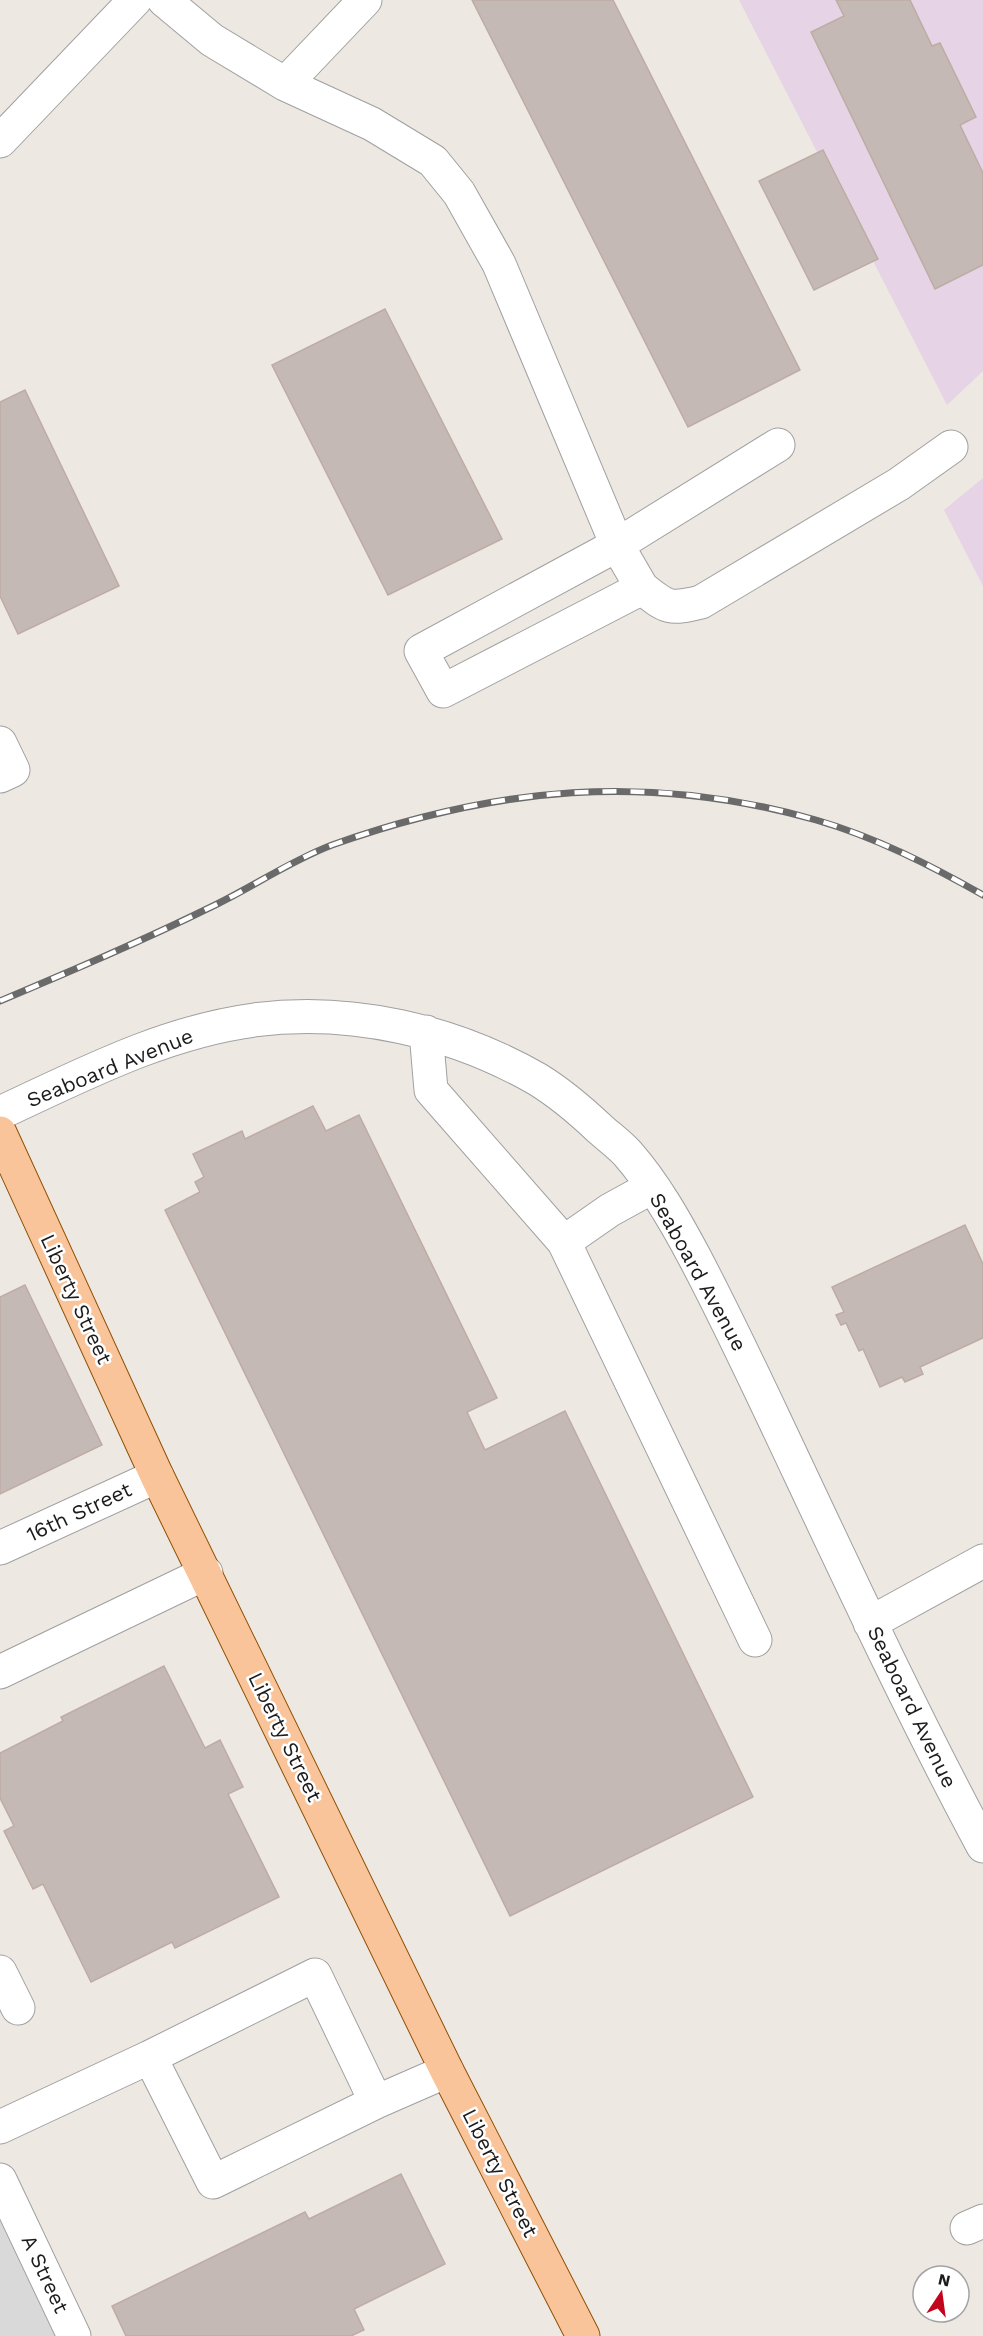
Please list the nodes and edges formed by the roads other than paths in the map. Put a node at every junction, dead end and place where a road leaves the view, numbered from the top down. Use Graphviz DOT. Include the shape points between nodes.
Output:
graph roads {
  1 [pos="135,0"];
  2 [pos="164,0"];
  3 [pos="365,0"];
  4 [pos="285,84"];
  5 [pos="0,141"];
  6 [pos="778,445"];
  7 [pos="951,447"];
  8 [pos="617,545"];
  9 [pos="642,588"];
  10 [pos="0,743"];
  11 [pos="0,776"];
  12 [pos="426,1032"];
  13 [pos="0,1113"];
  14 [pos="0,1133"];
  15 [pos="652,1187"];
  16 [pos="564,1242"];
  17 [pos="157,1476"];
  18 [pos="0,1548"];
  19 [pos="983,1562"];
  20 [pos="206,1573"];
  21 [pos="870,1623"];
  22 [pos="755,1640"];
  23 [pos="0,1672"];
  24 [pos="983,1846"];
  25 [pos="0,1972"];
  26 [pos="18,2008"];
  27 [pos="150,2057"];
  28 [pos="447,2071"];
  29 [pos="376,2102"];
  30 [pos="0,2127"];
  31 [pos="0,2180"];
  32 [pos="74,2336"];
  33 [pos="583,2336"];
  1 -- 5 [label="street"];
  2 -- 4 [label="street" via="212,40"];
  3 -- 4 [label="street"];
  4 -- 8 [label="street" via="407,144 433,161 459,193 499,264"];
  6 -- 8 [label="street"];
  7 -- 9 [label="street" via="899,484 700,602 678,608 662,604"];
  8 -- 9 [label="street"];
  8 -- 9 [label="street" via="421,651 443,692"];
  10 -- 11 [label="street" via="13,770"];
  12 -- 13 [label="street, Seaboard Avenue" via="372,1021 305,1015 252,1020 180,1035"];
  12 -- 15 [label="street, Seaboard Avenue" via="538,1080 627,1153"];
  12 -- 16 [label="street" via="431,1090"];
  14 -- 17 [label="main road, Liberty Street"];
  15 -- 16 [label="street"];
  15 -- 21 [label="street, Seaboard Avenue" via="670,1212 722,1309"];
  16 -- 22 [label="street"];
  17 -- 18 [label="street, 16th Street"];
  17 -- 20 [label="main road, Liberty Street"];
  19 -- 21 [label="street"];
  20 -- 23 [label="street"];
  20 -- 28 [label="main road, Liberty Street"];
  21 -- 24 [label="street, Seaboard Avenue"];
  25 -- 26 [label="street"];
  27 -- 29 [label="street" via="213,2182"];
  27 -- 29 [label="street" via="315,1975"];
  27 -- 30 [label="street"];
  28 -- 29 [label="street"];
  28 -- 33 [label="main road, Liberty Street"];
  31 -- 32 [label="street, A Street"];
}
